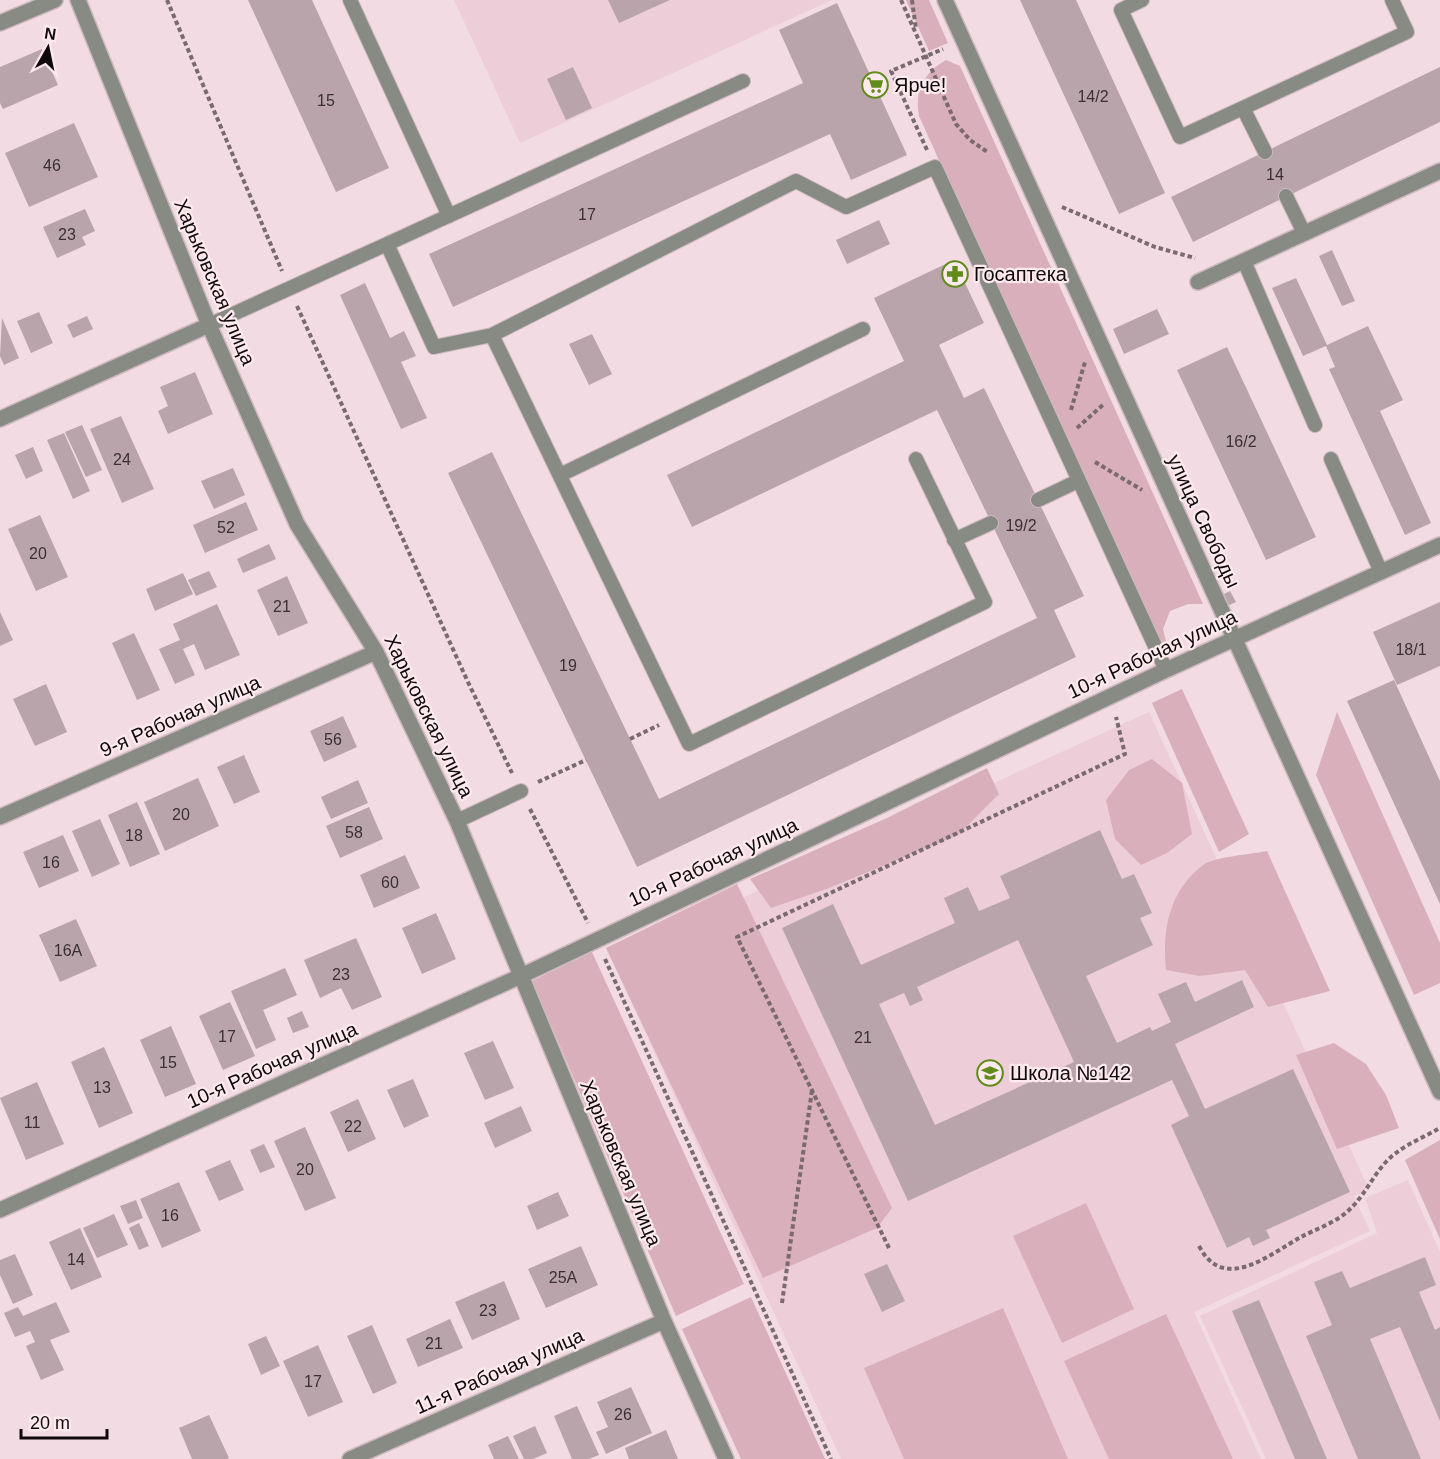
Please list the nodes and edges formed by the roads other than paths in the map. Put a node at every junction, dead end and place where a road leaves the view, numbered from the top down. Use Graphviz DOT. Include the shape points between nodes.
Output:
graph roads {
  1 [pos="55,0"];
  2 [pos="78,0"];
  3 [pos="350,0"];
  4 [pos="945,0"];
  5 [pos="1142,0"];
  6 [pos="1392,0"];
  7 [pos="0,23"];
  8 [pos="743,81"];
  9 [pos="1243,108"];
  10 [pos="1265,152"];
  11 [pos="1440,171"];
  12 [pos="1286,196"];
  13 [pos="449,216"];
  14 [pos="1304,233"];
  15 [pos="387,244"];
  16 [pos="1244,261"];
  17 [pos="1198,282"];
  18 [pos="209,325"];
  19 [pos="863,329"];
  20 [pos="492,334"];
  21 [pos="0,419"];
  22 [pos="1315,426"];
  23 [pos="916,459"];
  24 [pos="1331,459"];
  25 [pos="560,475"];
  26 [pos="1078,481"];
  27 [pos="1038,500"];
  28 [pos="991,523"];
  29 [pos="954,540"];
  30 [pos="1440,545"];
  31 [pos="1381,572"];
  32 [pos="1235,638"];
  33 [pos="376,652"];
  34 [pos="1166,670"];
  35 [pos="521,790"];
  36 [pos="0,817"];
  37 [pos="457,821"];
  38 [pos="521,976"];
  39 [pos="1440,1092"];
  40 [pos="0,1210"];
  41 [pos="664,1321"];
  42 [pos="350,1459"];
  43 [pos="726,1459"];
  1 -- 7 [label="street"];
  2 -- 18 [label="street, Харьковская улица"];
  3 -- 13 [label="lane"];
  4 -- 32 [label="street, улица Свободы"];
  5 -- 9 [label="lane" via="1121,10 1180,137"];
  6 -- 9 [label="lane" via="1407,32"];
  8 -- 13 [label="lane"];
  9 -- 10 [label="lane"];
  11 -- 14 [label="street"];
  12 -- 14 [label="lane"];
  13 -- 15 [label="lane"];
  14 -- 16 [label="street"];
  15 -- 18 [label="lane"];
  15 -- 20 [label="lane" via="434,347"];
  16 -- 17 [label="street"];
  16 -- 22 [label="lane"];
  18 -- 21 [label="street"];
  18 -- 33 [label="street, Харьковская улица" via="297,524"];
  19 -- 25 [label="lane"];
  20 -- 25 [label="lane"];
  20 -- 26 [label="lane" via="796,181 846,207 935,167"];
  23 -- 29 [label="lane"];
  24 -- 31 [label="lane"];
  25 -- 29 [label="lane" via="689,744 985,602"];
  26 -- 27 [label="lane"];
  26 -- 34 [label="lane"];
  28 -- 29 [label="lane"];
  30 -- 31 [label="street, 10-я Рабочая улица"];
  31 -- 32 [label="street, 10-я Рабочая улица"];
  32 -- 34 [label="street, 10-я Рабочая улица"];
  32 -- 39 [label="street, улица Свободы"];
  33 -- 36 [label="street, 9-я Рабочая улица"];
  33 -- 37 [label="street, Харьковская улица"];
  34 -- 38 [label="street, 10-я Рабочая улица"];
  35 -- 37 [label="lane"];
  37 -- 38 [label="street, Харьковская улица"];
  38 -- 40 [label="street, 10-я Рабочая улица"];
  38 -- 41 [label="street, Харьковская улица"];
  41 -- 42 [label="street, 11-я Рабочая улица"];
  41 -- 43 [label="street, Харьковская улица"];
}
